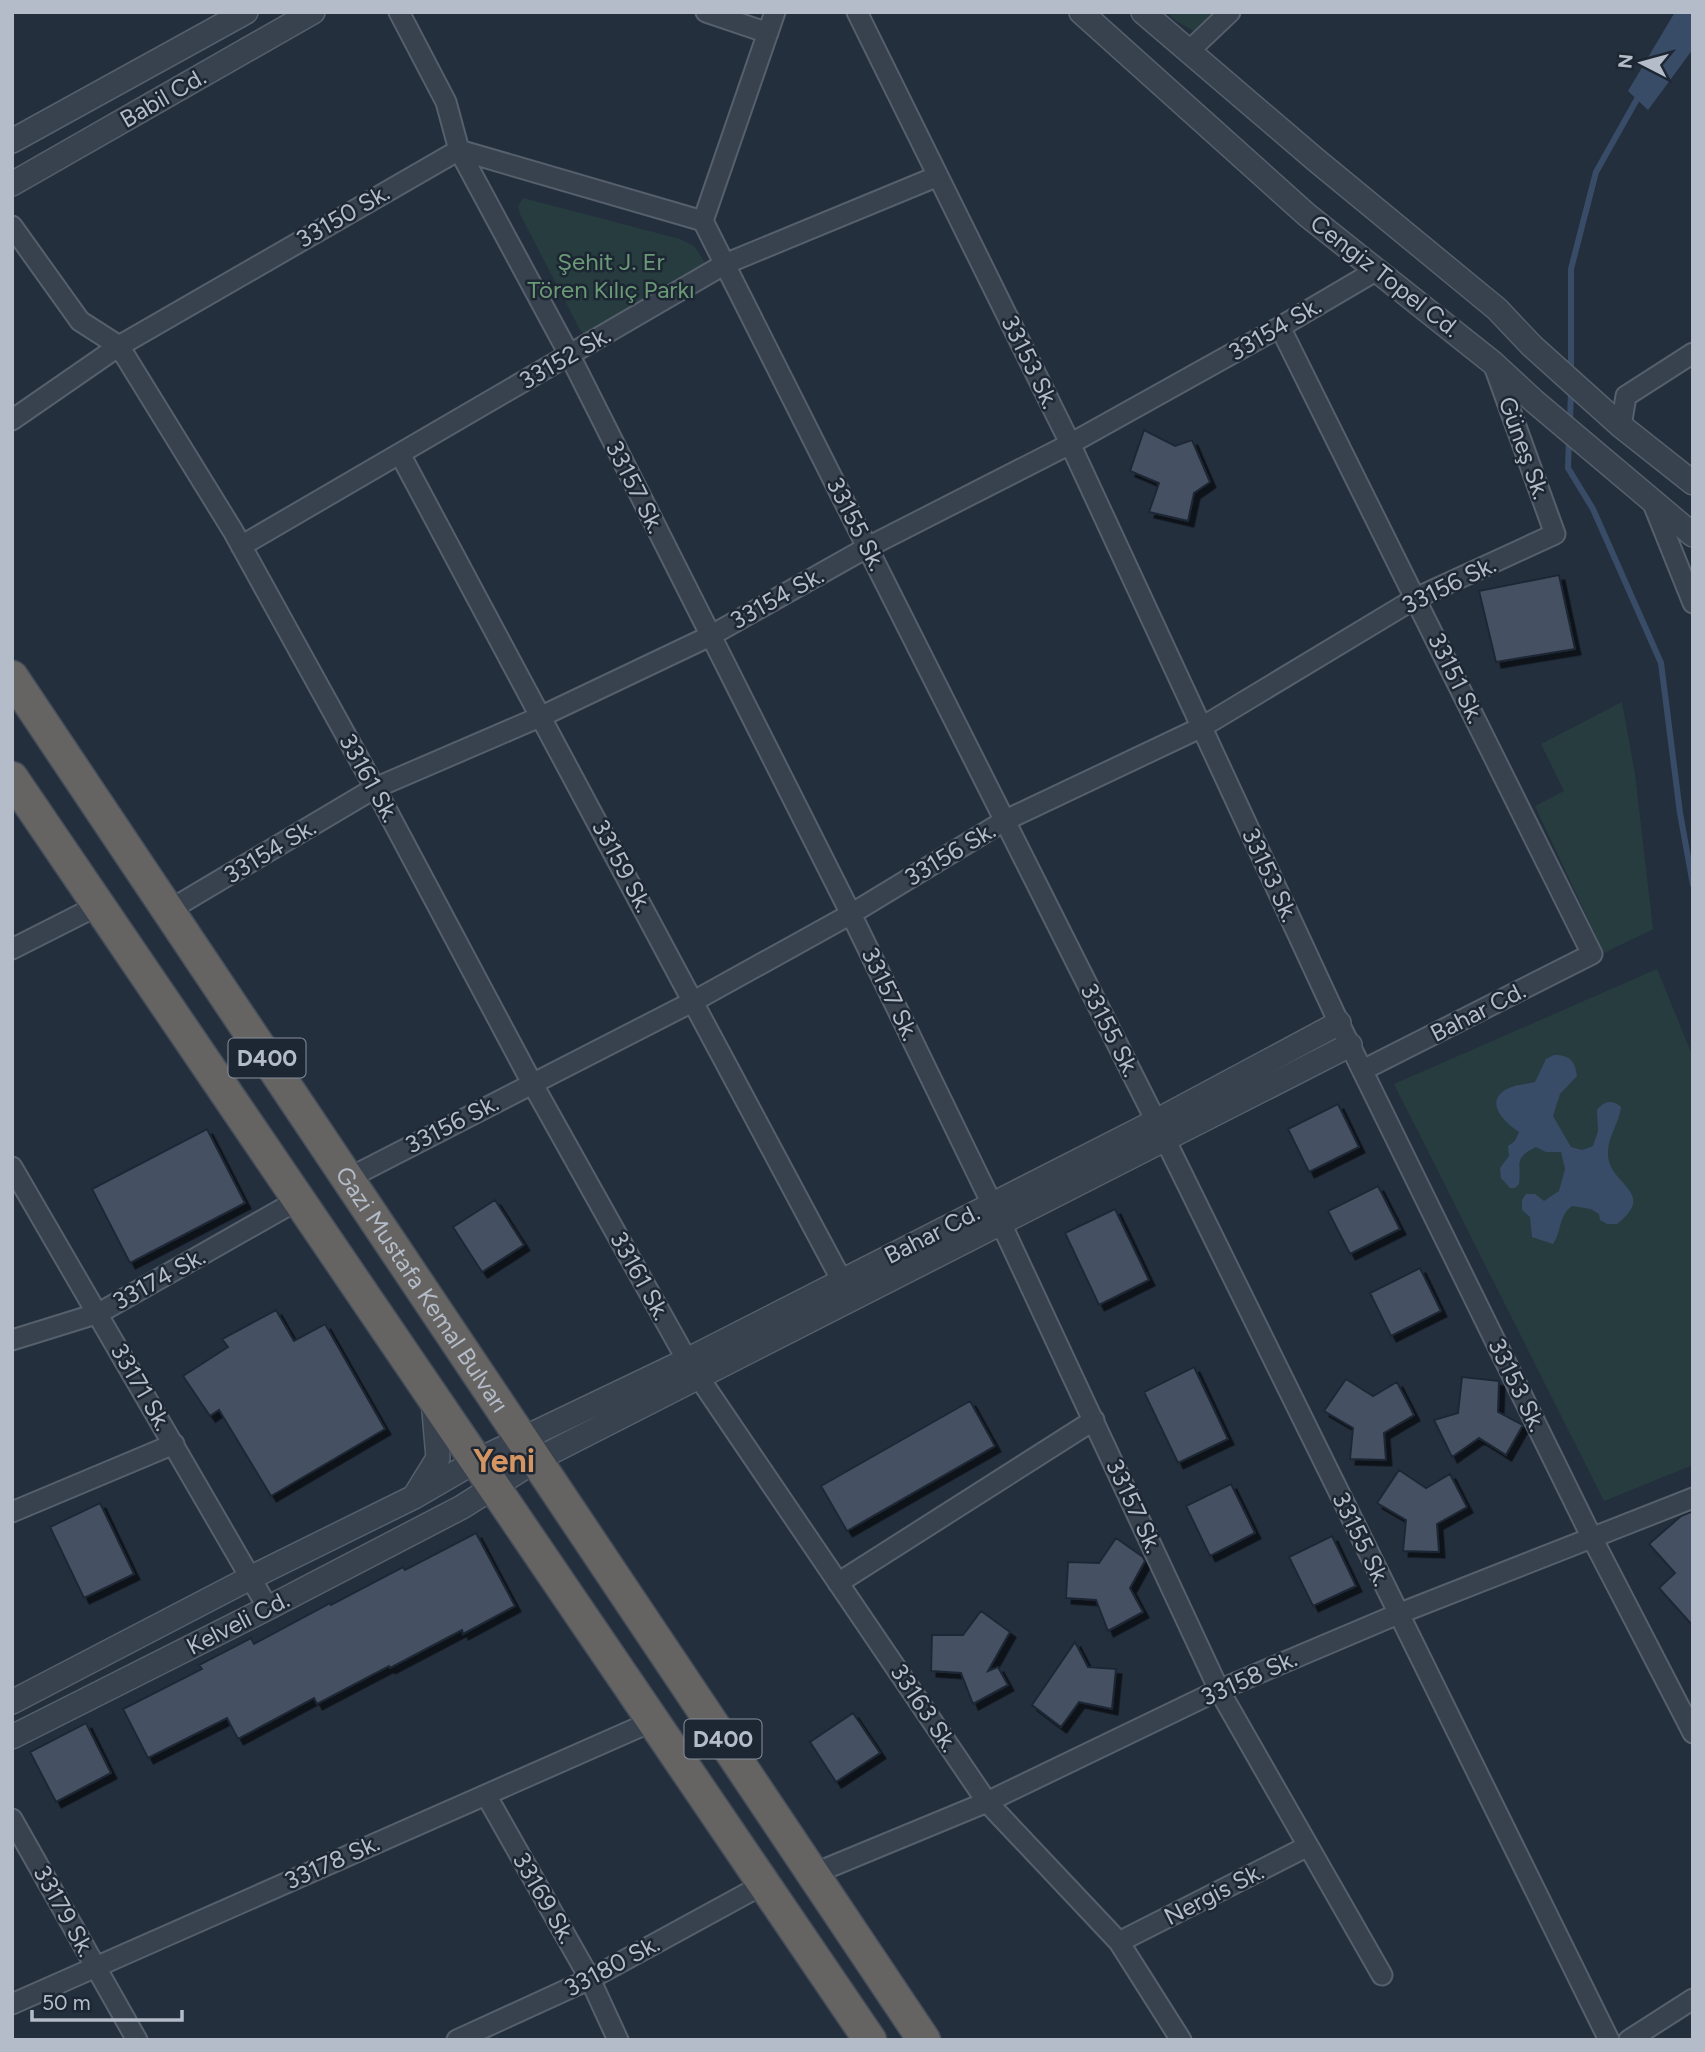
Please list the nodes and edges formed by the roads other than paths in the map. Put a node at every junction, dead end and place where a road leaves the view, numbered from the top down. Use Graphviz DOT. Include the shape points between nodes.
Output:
graph roads {
  1 [pos="246,12"];
  2 [pos="313,12"];
  3 [pos="399,12"];
  4 [pos="706,12"];
  5 [pos="775,12"];
  6 [pos="857,12"];
  7 [pos="1081,12"];
  8 [pos="1143,12"];
  9 [pos="1230,12"];
  10 [pos="768,33"];
  11 [pos="1189,51"];
  12 [pos="12,141"];
  13 [pos="459,150"];
  14 [pos="938,176"];
  15 [pos="12,184"];
  16 [pos="704,221"];
  17 [pos="12,226"];
  18 [pos="725,264"];
  19 [pos="1377,270"];
  20 [pos="1280,327"];
  21 [pos="119,346"];
  22 [pos="1693,354"];
  23 [pos="569,356"];
  24 [pos="1493,363"];
  25 [pos="12,420"];
  26 [pos="1621,426"];
  27 [pos="1070,444"];
  28 [pos="400,454"];
  29 [pos="1693,483"];
  30 [pos="1652,501"];
  31 [pos="1555,534"];
  32 [pos="1693,535"];
  33 [pos="241,546"];
  34 [pos="868,547"];
  35 [pos="1416,598"];
  36 [pos="1693,603"];
  37 [pos="710,636"];
  38 [pos="12,677"];
  39 [pos="542,716"];
  40 [pos="1202,727"];
  41 [pos="12,778"];
  42 [pos="375,788"];
  43 [pos="1004,821"];
  44 [pos="99,905"];
  45 [pos="168,911"];
  46 [pos="851,914"];
  47 [pos="12,949"];
  48 [pos="1592,954"];
  49 [pos="694,1001"];
  50 [pos="1339,1023"];
  51 [pos="1350,1045"];
  52 [pos="1363,1070"];
  53 [pos="532,1083"];
  54 [pos="1161,1130"];
  55 [pos="12,1167"];
  56 [pos="347,1179"];
  57 [pos="298,1200"];
  58 [pos="997,1213"];
  59 [pos="841,1279"];
  60 [pos="99,1312"];
  61 [pos="12,1340"];
  62 [pos="692,1368"];
  63 [pos="433,1397"];
  64 [pos="1094,1420"];
  65 [pos="174,1444"];
  66 [pos="528,1449"];
  67 [pos="484,1474"];
  68 [pos="441,1480"];
  69 [pos="414,1497"];
  70 [pos="1693,1498"];
  71 [pos="462,1507"];
  72 [pos="12,1512"];
  73 [pos="1591,1536"];
  74 [pos="250,1578"];
  75 [pos="838,1583"];
  76 [pos="268,1608"];
  77 [pos="1398,1614"];
  78 [pos="1219,1690"];
  79 [pos="12,1702"];
  80 [pos="653,1721"];
  81 [pos="1693,1733"];
  82 [pos="12,1737"];
  83 [pos="486,1795"];
  84 [pos="988,1802"];
  85 [pos="12,1819"];
  86 [pos="1308,1846"];
  87 [pos="813,1874"];
  88 [pos="764,1884"];
  89 [pos="1119,1942"];
  90 [pos="95,1967"];
  91 [pos="1382,1975"];
  92 [pos="590,1979"];
  93 [pos="1693,1999"];
  94 [pos="12,2004"];
  95 [pos="137,2040"];
  96 [pos="457,2040"];
  97 [pos="618,2040"];
  98 [pos="870,2040"];
  99 [pos="924,2040"];
  100 [pos="1181,2040"];
  101 [pos="1609,2040"];
  102 [pos="1629,2040"];
  1 -- 12 [label="street, Babil Cd."];
  2 -- 15 [label="street, Babil Cd."];
  3 -- 13 [label="street, 33157 Sk." via="446,102"];
  4 -- 10 [label="street"];
  5 -- 10 [label="street"];
  6 -- 14 [label="street, 33153 Sk."];
  7 -- 19 [label="street, Cengiz Topel Cd." via="1307,215"];
  8 -- 11 [label="street, Cengiz Topel Cd."];
  9 -- 11 [label="street"];
  10 -- 16 [label="street"];
  11 -- 26 [label="street, Cengiz Topel Cd." via="1497,309"];
  13 -- 16 [label="street"];
  13 -- 21 [label="street, 33150 Sk."];
  13 -- 23 [label="street, 33157 Sk."];
  14 -- 18 [label="street, 33152 Sk."];
  14 -- 27 [label="street, 33153 Sk."];
  16 -- 18 [label="street, 33155 Sk."];
  17 -- 21 [label="street, 33161 Sk." via="79,321"];
  18 -- 23 [label="street, 33152 Sk."];
  18 -- 34 [label="street, 33155 Sk."];
  19 -- 20 [label="street, 33154 Sk."];
  19 -- 24 [label="street, Cengiz Topel Cd."];
  20 -- 27 [label="street, 33154 Sk."];
  20 -- 35 [label="street, 33151 Sk."];
  21 -- 25 [label="street, 33150 Sk."];
  21 -- 33 [label="street, 33161 Sk."];
  22 -- 26 [label="street" via="1626,396"];
  23 -- 28 [label="street, 33152 Sk."];
  23 -- 37 [label="street, 33157 Sk."];
  24 -- 30 [label="street, Cengiz Topel Cd."];
  24 -- 31 [label="street, Güneş Sk."];
  26 -- 29 [label="street, Cengiz Topel Cd."];
  27 -- 34 [label="street, 33154 Sk."];
  27 -- 40 [label="street, 33153 Sk."];
  28 -- 33 [label="street, 33152 Sk."];
  28 -- 39 [label="street, 33159 Sk."];
  30 -- 32 [label="street, Cengiz Topel Cd."];
  30 -- 36 [label="street"];
  31 -- 35 [label="street, 33156 Sk."];
  33 -- 42 [label="street, 33161 Sk."];
  34 -- 37 [label="street, 33154 Sk."];
  34 -- 43 [label="street, 33155 Sk."];
  35 -- 40 [label="street, 33156 Sk."];
  35 -- 48 [label="street, 33151 Sk."];
  37 -- 39 [label="street, 33154 Sk."];
  37 -- 46 [label="street, 33157 Sk."];
  38 -- 45 [label="highway, Gazi Mustafa Kemal Bulvarı / D400"];
  39 -- 42 [label="street, 33154 Sk."];
  39 -- 49 [label="street, 33159 Sk."];
  40 -- 43 [label="street, 33156 Sk."];
  40 -- 50 [label="street, 33153 Sk."];
  41 -- 44 [label="highway, Gazi Mustafa Kemal Bulvarı / D400"];
  42 -- 45 [label="street, 33154 Sk."];
  42 -- 53 [label="street, 33161 Sk."];
  43 -- 46 [label="street, 33156 Sk."];
  43 -- 54 [label="street, 33155 Sk."];
  44 -- 47 [label="street"];
  44 -- 57 [label="highway, Gazi Mustafa Kemal Bulvarı / D400"];
  45 -- 56 [label="highway, Gazi Mustafa Kemal Bulvarı / D400"];
  46 -- 49 [label="street, 33156 Sk."];
  46 -- 58 [label="street, 33157 Sk."];
  48 -- 52 [label="street, Bahar Cd."];
  49 -- 53 [label="street, 33156 Sk."];
  49 -- 59 [label="street, 33159 Sk."];
  50 -- 51 [label="street, 33153 Sk."];
  50 -- 54 [label="street, Bahar Cd."];
  51 -- 52 [label="street, 33153 Sk."];
  51 -- 54 [label="street, Bahar Cd."];
  52 -- 73 [label="street, 33153 Sk."];
  53 -- 56 [label="street, 33156 Sk."];
  53 -- 62 [label="street, 33161 Sk."];
  54 -- 58 [label="street, Bahar Cd."];
  54 -- 77 [label="street, 33155 Sk."];
  55 -- 60 [label="street, 33171 Sk."];
  56 -- 66 [label="highway, Gazi Mustafa Kemal Bulvarı / D400"];
  57 -- 60 [label="street, 33174 Sk."];
  57 -- 63 [label="highway, Gazi Mustafa Kemal Bulvarı / D400"];
  58 -- 59 [label="street, Bahar Cd."];
  58 -- 62 [label="street, Bahar Cd."];
  58 -- 64 [label="street, 33157 Sk."];
  59 -- 62 [label="street, Bahar Cd."];
  60 -- 61 [label="street, 33174 Sk."];
  60 -- 65 [label="street, 33171 Sk."];
  62 -- 66 [label="street, Bahar Cd."];
  62 -- 75 [label="street, 33163 Sk."];
  63 -- 67 [label="highway, Gazi Mustafa Kemal Bulvarı / D400"];
  63 -- 69 [label="street" via="438,1458"];
  64 -- 75 [label="street"];
  64 -- 78 [label="street, 33157 Sk."];
  65 -- 72 [label="street"];
  65 -- 74 [label="street, 33171 Sk."];
  66 -- 67 [label="street, Kelveli Cd."];
  66 -- 87 [label="highway, Gazi Mustafa Kemal Bulvarı / D400"];
  67 -- 68 [label="street, Kelveli Cd."];
  67 -- 71 [label="street, Kelveli Cd."];
  67 -- 80 [label="highway, Gazi Mustafa Kemal Bulvarı / D400"];
  68 -- 69 [label="street, Kelveli Cd."];
  68 -- 71 [label="street"];
  69 -- 74 [label="street, Kelveli Cd."];
  70 -- 73 [label="street, 33158 Sk."];
  71 -- 76 [label="street, Kelveli Cd."];
  73 -- 77 [label="street, 33158 Sk."];
  73 -- 81 [label="street, 33153 Sk."];
  74 -- 76 [label="street, 33171 Sk."];
  74 -- 79 [label="street, Kelveli Cd."];
  75 -- 84 [label="street, 33163 Sk."];
  76 -- 82 [label="street, Kelveli Cd."];
  77 -- 78 [label="street, 33158 Sk."];
  77 -- 101 [label="street, 33155 Sk."];
  78 -- 84 [label="street, 33158 Sk."];
  78 -- 86 [label="street, 33157 Sk."];
  80 -- 83 [label="street, 33178 Sk."];
  80 -- 88 [label="highway, Gazi Mustafa Kemal Bulvarı / D400"];
  83 -- 90 [label="street, 33178 Sk."];
  83 -- 92 [label="street, 33169 Sk."];
  84 -- 87 [label="street, 33158 Sk."];
  84 -- 89 [label="street, 33163 Sk."];
  85 -- 90 [label="street, 33179 Sk."];
  86 -- 89 [label="street, Nergis Sk."];
  86 -- 91 [label="street, 33157 Sk."];
  87 -- 99 [label="highway, Gazi Mustafa Kemal Bulvarı / D400"];
  88 -- 92 [label="street, 33180 Sk."];
  88 -- 98 [label="highway, Gazi Mustafa Kemal Bulvarı / D400"];
  89 -- 100 [label="street, 33163 Sk."];
  90 -- 94 [label="street, 33178 Sk."];
  90 -- 95 [label="street, 33179 Sk."];
  92 -- 96 [label="street, 33180 Sk."];
  92 -- 97 [label="street, 33169 Sk."];
  93 -- 102 [label="street"];
}
